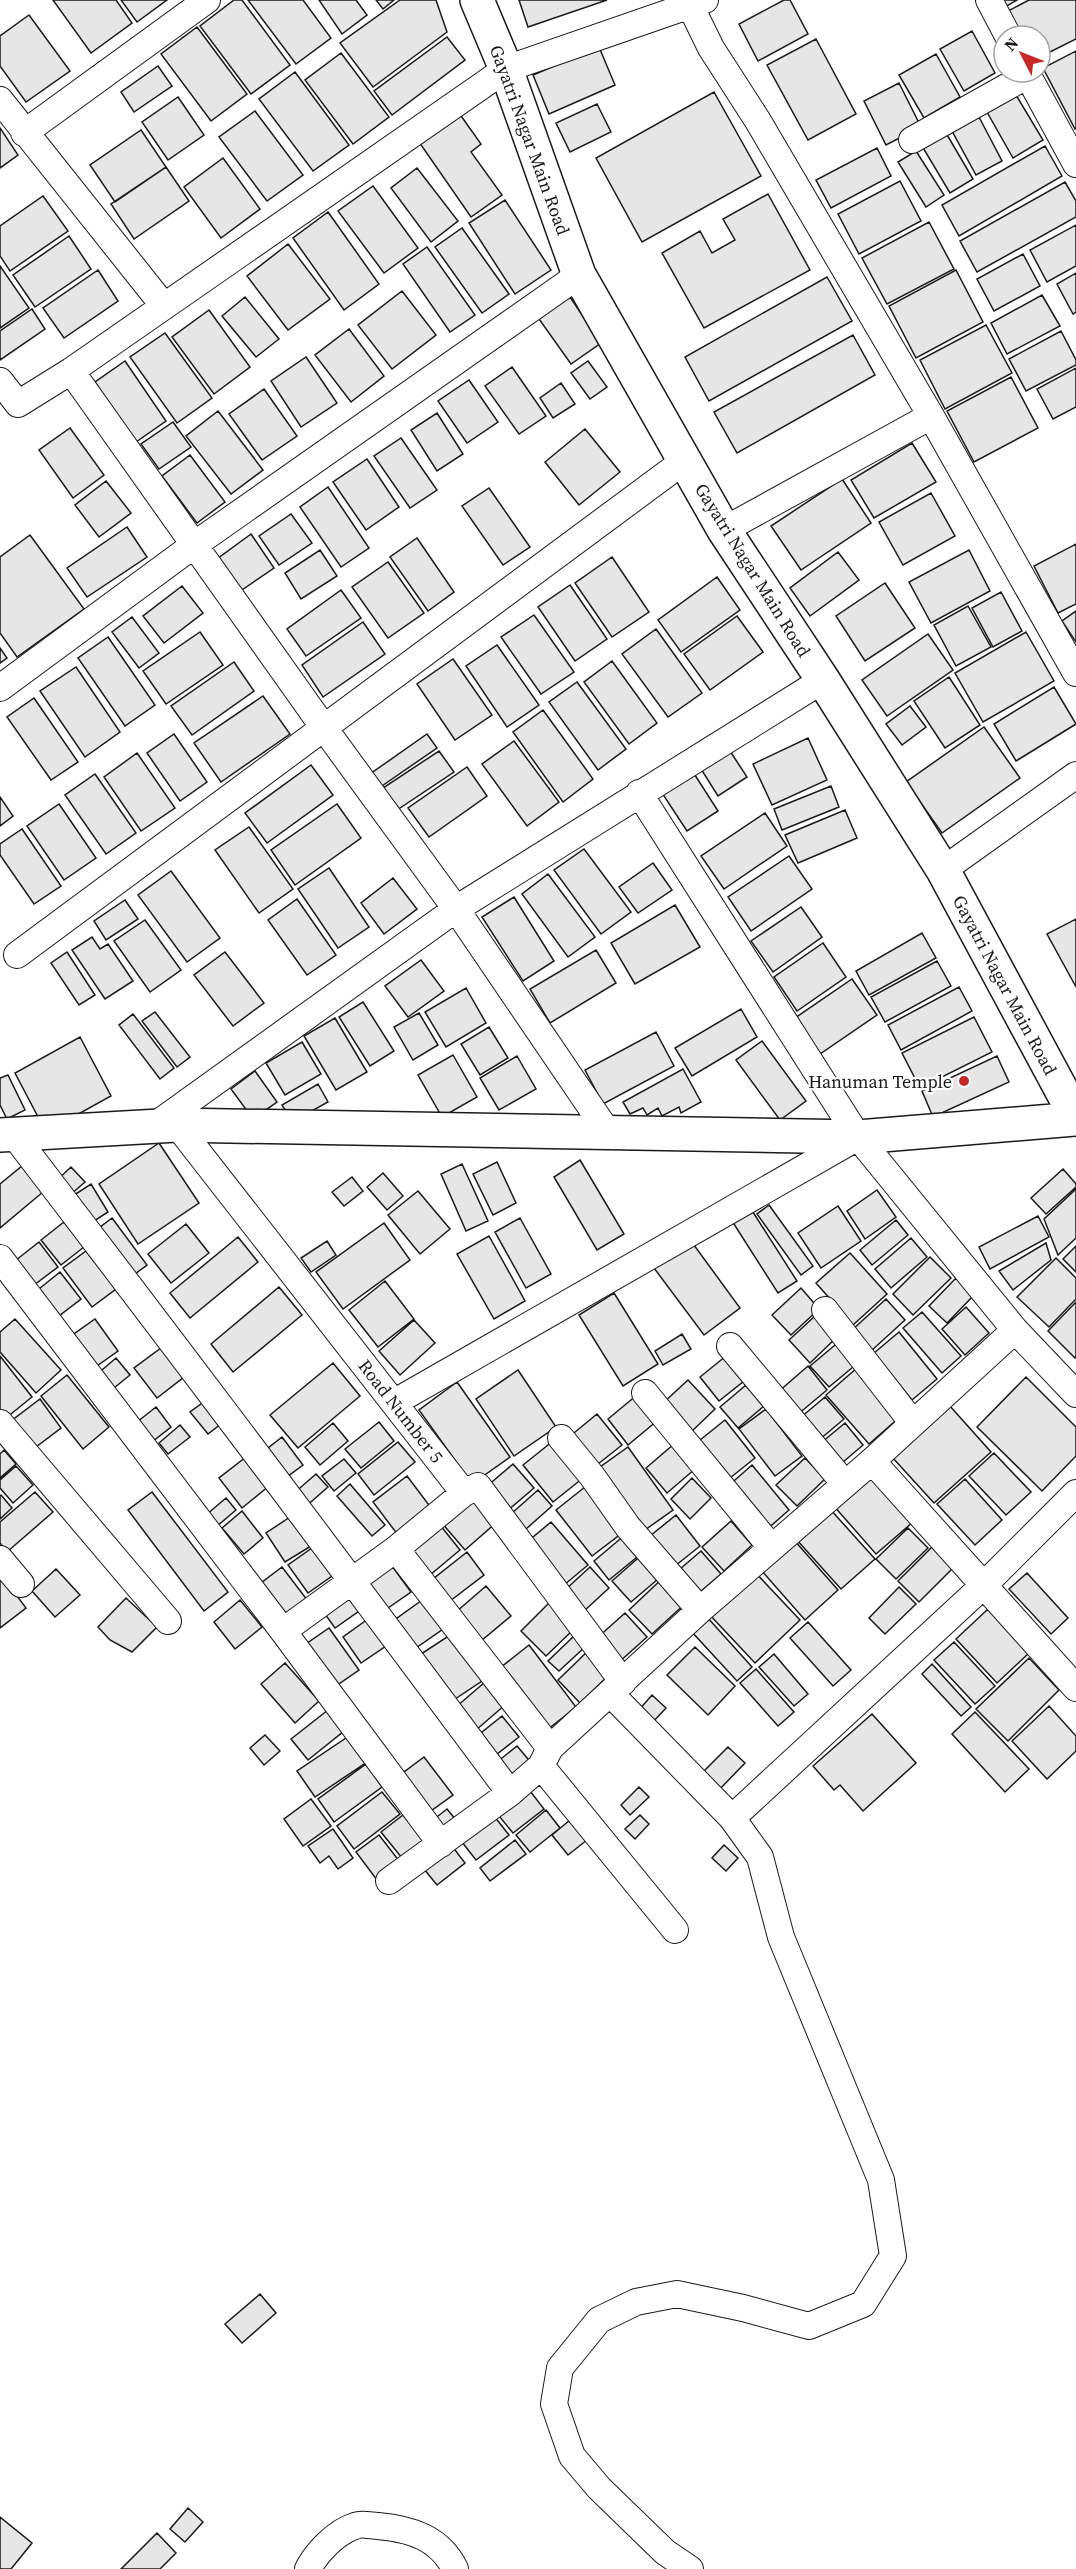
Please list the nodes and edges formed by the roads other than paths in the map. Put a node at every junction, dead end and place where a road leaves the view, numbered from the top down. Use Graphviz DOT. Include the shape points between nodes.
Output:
graph roads {
  1 [pos="207,0"];
  2 [pos="477,0"];
  3 [pos="989,0"];
  4 [pos="698,2"];
  5 [pos="1002,24"];
  6 [pos="506,69"];
  7 [pos="1010,84"];
  8 [pos="1033,84"];
  9 [pos="0,100"];
  10 [pos="24,133"];
  11 [pos="912,140"];
  12 [pos="1075,159"];
  13 [pos="579,275"];
  14 [pos="163,304"];
  15 [pos="70,371"];
  16 [pos="0,381"];
  17 [pos="9,411"];
  18 [pos="931,416"];
  19 [pos="684,460"];
  20 [pos="724,530"];
  21 [pos="194,545"];
  22 [pos="1076,673"];
  23 [pos="823,680"];
  24 [pos="0,688"];
  25 [pos="324,728"];
  26 [pos="1076,775"];
  27 [pos="639,793"];
  28 [pos="943,870"];
  29 [pos="456,909"];
  30 [pos="17,955"];
  31 [pos="1076,1118"];
  32 [pos="166,1126"];
  33 [pos="607,1131"];
  34 [pos="7,1135"];
  35 [pos="858,1137"];
  36 [pos="0,1258"];
  37 [pos="825,1310"];
  38 [pos="1015,1329"];
  39 [pos="730,1346"];
  40 [pos="645,1394"];
  41 [pos="1076,1394"];
  42 [pos="394,1402"];
  43 [pos="912,1422"];
  44 [pos="0,1423"];
  45 [pos="561,1438"];
  46 [pos="872,1461"];
  47 [pos="845,1484"];
  48 [pos="464,1493"];
  49 [pos="1076,1493"];
  50 [pos="771,1547"];
  51 [pos="396,1550"];
  52 [pos="0,1559"];
  53 [pos="352,1581"];
  54 [pos="21,1584"];
  55 [pos="983,1586"];
  56 [pos="700,1610"];
  57 [pos="168,1621"];
  58 [pos="283,1631"];
  59 [pos="617,1688"];
  60 [pos="1076,1688"];
  61 [pos="545,1757"];
  62 [pos="510,1793"];
  63 [pos="732,1818"];
  64 [pos="441,1844"];
  65 [pos="389,1881"];
  66 [pos="675,1930"];
  67 [pos="308,2569"];
  68 [pos="455,2569"];
  69 [pos="690,2569"];
  1 -- 10 [label="street"];
  2 -- 6 [label="street, Gayatri Nagar Main Road"];
  3 -- 5 [label="street"];
  4 -- 6 [label="street"];
  4 -- 18 [label="street" via="711,48"];
  6 -- 13 [label="street, Gayatri Nagar Main Road"];
  6 -- 14 [label="street"];
  7 -- 11 [label="street"];
  8 -- 12 [label="street"];
  9 -- 10 [label="street"];
  10 -- 14 [label="street"];
  13 -- 19 [label="street, Gayatri Nagar Main Road"];
  13 -- 21 [label="street"];
  14 -- 15 [label="street"];
  15 -- 17 [label="street"];
  15 -- 21 [label="street"];
  16 -- 17 [label="street"];
  18 -- 20 [label="street"];
  18 -- 22 [label="street"];
  19 -- 20 [label="street, Gayatri Nagar Main Road"];
  19 -- 25 [label="street"];
  20 -- 23 [label="street, Gayatri Nagar Main Road"];
  21 -- 24 [label="street"];
  21 -- 25 [label="street"];
  23 -- 27 [label="street"];
  23 -- 28 [label="street, Gayatri Nagar Main Road"];
  25 -- 29 [label="street"];
  25 -- 30 [label="street"];
  26 -- 28 [label="street"];
  27 -- 29 [label="street"];
  27 -- 35 [label="street"];
  28 -- 31 [label="street, Gayatri Nagar Main Road"];
  29 -- 32 [label="street"];
  29 -- 33 [label="street"];
  31 -- 35 [label="street"];
  32 -- 33 [label="street"];
  32 -- 34 [label="street"];
  32 -- 42 [label="street, Road Number 5"];
  33 -- 35 [label="street"];
  34 -- 53 [label="street" via="254,1448"];
  35 -- 38 [label="street"];
  35 -- 42 [label="street"];
  36 -- 58 [label="street"];
  37 -- 43 [label="street"];
  38 -- 41 [label="street"];
  38 -- 43 [label="street"];
  39 -- 47 [label="street"];
  40 -- 50 [label="street"];
  42 -- 48 [label="street, Road Number 5"];
  43 -- 46 [label="street"];
  44 -- 57 [label="street"];
  45 -- 56 [label="street" via="628,1527"];
  46 -- 47 [label="street"];
  46 -- 55 [label="street"];
  47 -- 50 [label="street"];
  48 -- 51 [label="street"];
  48 -- 59 [label="street" via="478,1486"];
  49 -- 55 [label="street"];
  50 -- 56 [label="street"];
  51 -- 53 [label="street"];
  51 -- 61 [label="street"];
  52 -- 54 [label="street"];
  53 -- 58 [label="street"];
  53 -- 62 [label="street"];
  55 -- 60 [label="street"];
  55 -- 63 [label="street"];
  56 -- 59 [label="street"];
  58 -- 64 [label="street"];
  59 -- 61 [label="street"];
  59 -- 63 [label="street"];
  61 -- 62 [label="street"];
  61 -- 66 [label="street"];
  62 -- 64 [label="street"];
  63 -- 69 [label="street" via="760,1857 781,1937 880,2180 893,2256 863,2304 809,2326 677,2295 636,2302 598,2320 560,2368 554,2404 572,2456 665,2552"];
  64 -- 65 [label="street"];
  67 -- 68 [label="street" via="315,2556 356,2525 387,2527 430,2540 448,2554"];
}
